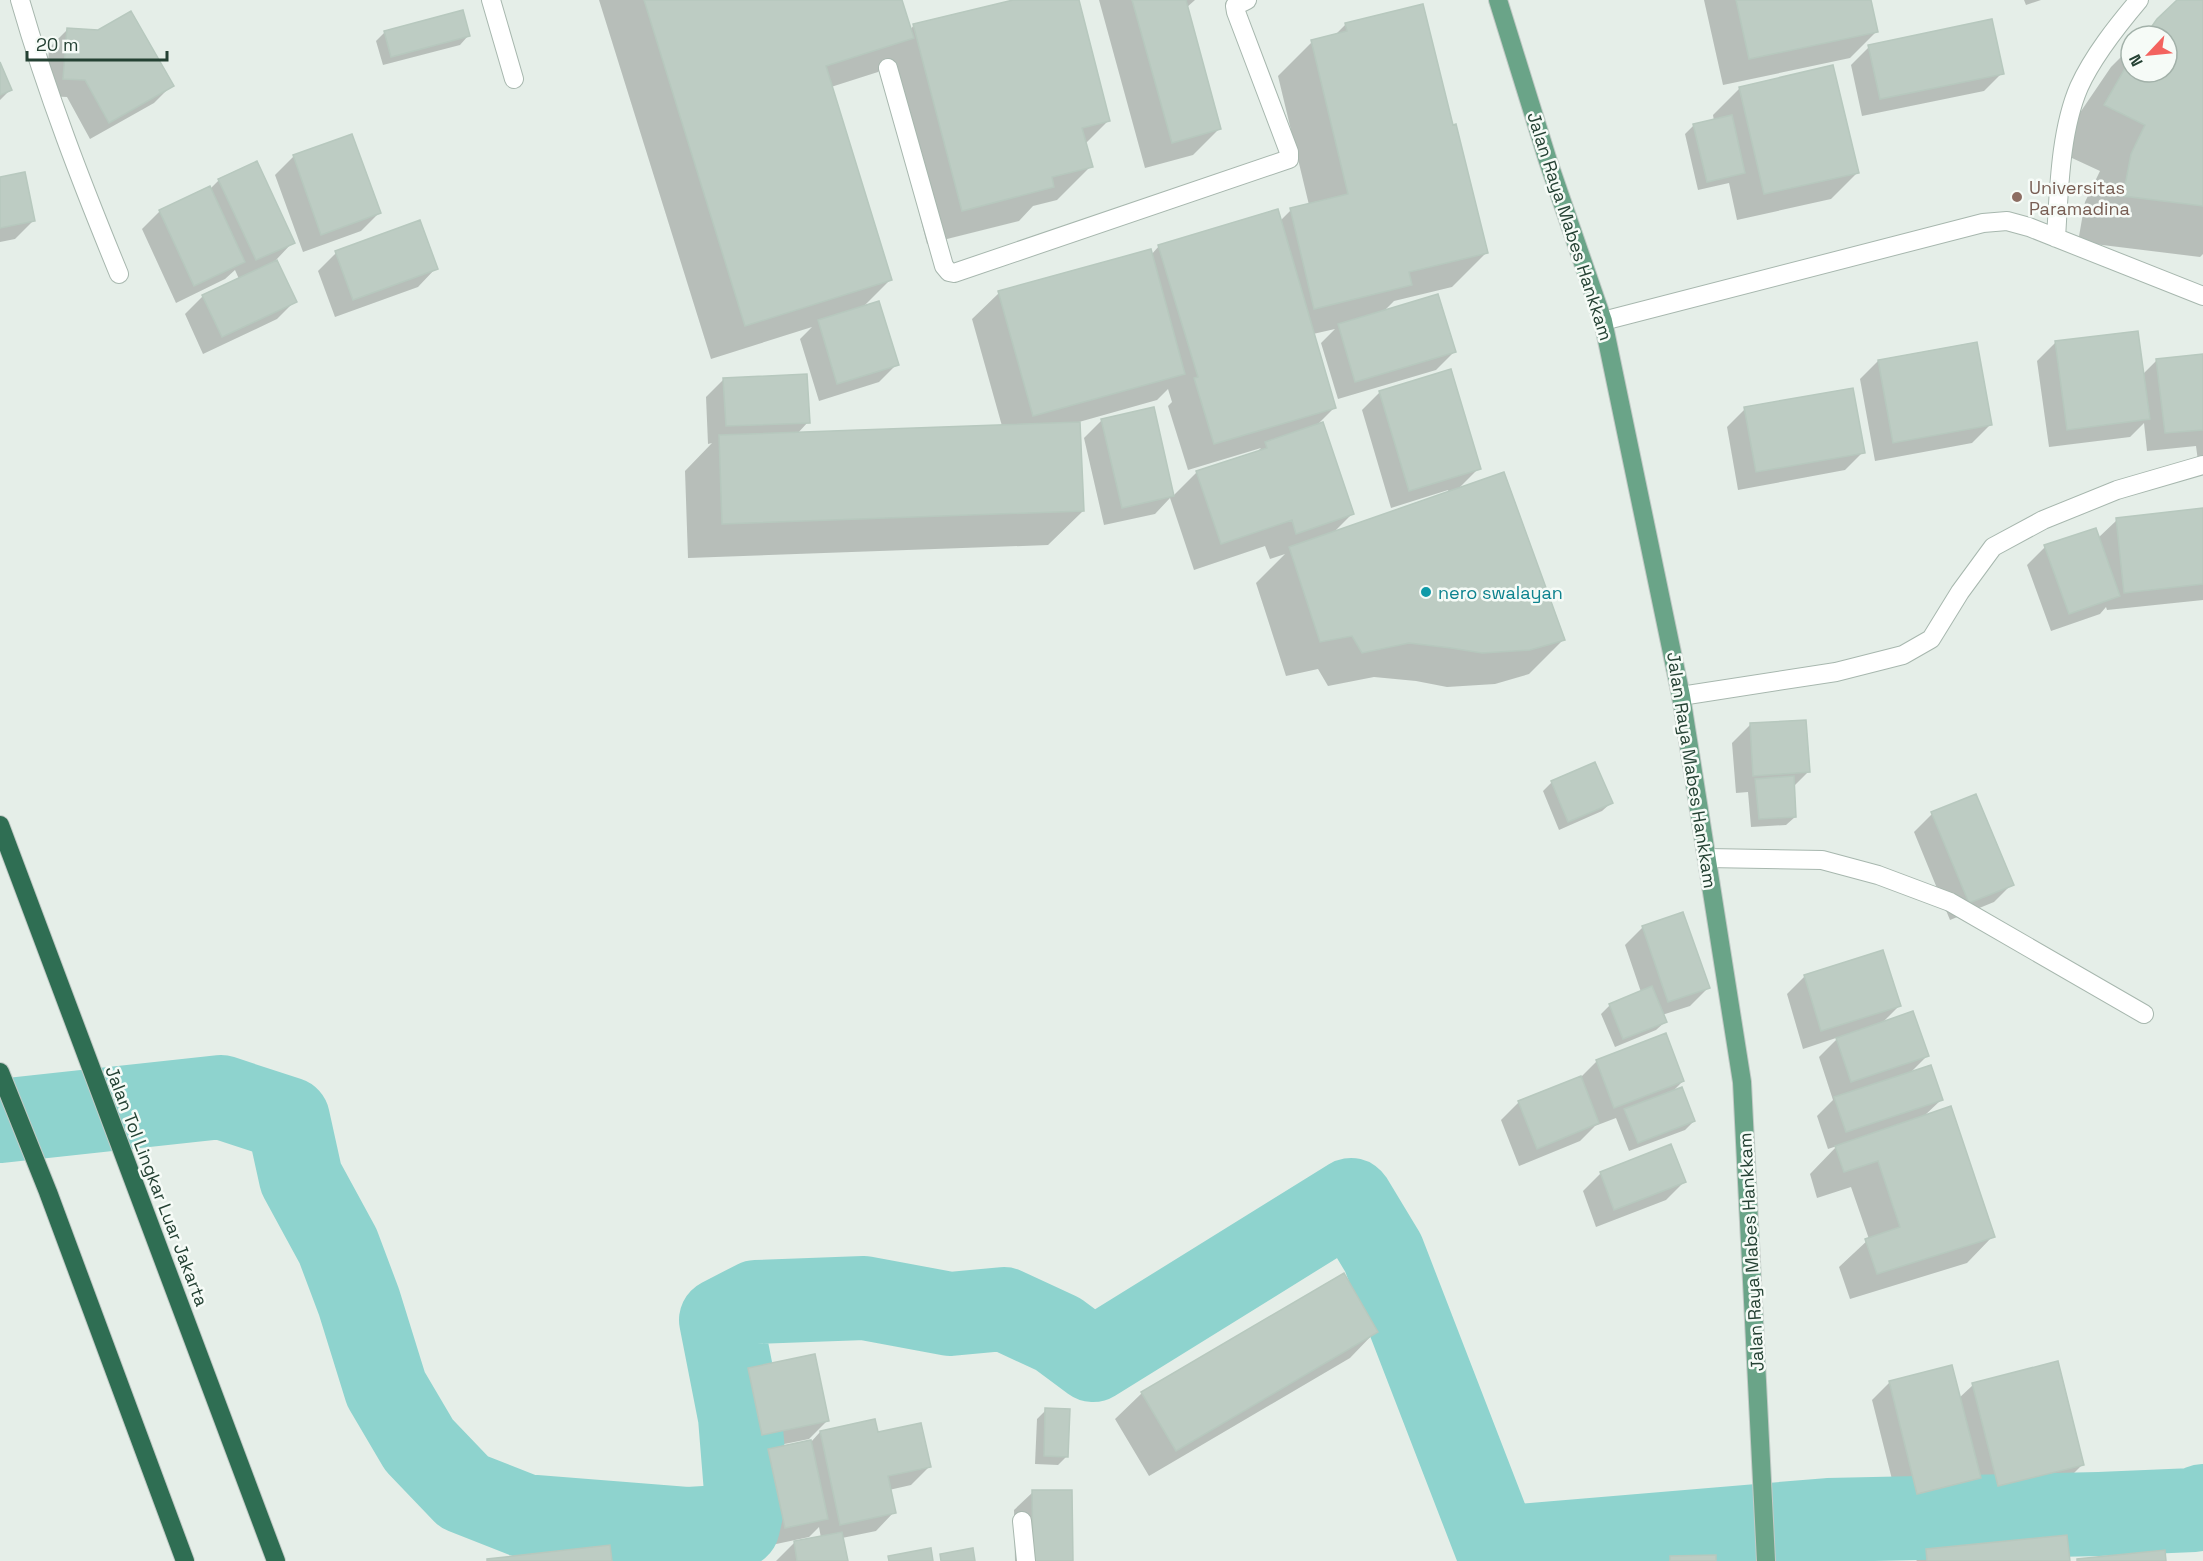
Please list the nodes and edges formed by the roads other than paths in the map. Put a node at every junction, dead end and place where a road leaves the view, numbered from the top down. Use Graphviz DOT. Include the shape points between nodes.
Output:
graph roads {
  1 [pos="20,0"];
  2 [pos="491,0"];
  3 [pos="1247,0"];
  4 [pos="1498,0"];
  5 [pos="2139,0"];
  6 [pos="888,68"];
  7 [pos="514,79"];
  8 [pos="2056,238"];
  9 [pos="119,274"];
  10 [pos="2203,296"];
  11 [pos="1603,321"];
  12 [pos="2203,465"];
  13 [pos="1682,696"];
  14 [pos="0,825"];
  15 [pos="1707,858"];
  16 [pos="2144,1014"];
  17 [pos="0,1072"];
  18 [pos="1022,1521"];
  19 [pos="1766,1560"];
  20 [pos="185,1561"];
  21 [pos="276,1561"];
  22 [pos="1026,1561"];
  1 -- 9 [label="street" via="73,163"];
  2 -- 7 [label="street"];
  3 -- 6 [label="street" via="1235,6 1236,12 1289,159 954,273 944,266"];
  4 -- 11 [label="main road, Jalan Raya Mabes Hankkam"];
  5 -- 8 [label="street" via="2115,28 2079,88 2059,174"];
  8 -- 10 [label="street"];
  8 -- 11 [label="street" via="2007,221 1983,224"];
  11 -- 13 [label="main road, Jalan Raya Mabes Hankkam"];
  12 -- 13 [label="street" via="2117,490 2043,520 1993,546 1932,639 1904,655 1836,672"];
  13 -- 15 [label="main road, Jalan Raya Mabes Hankkam"];
  14 -- 21 [label="highway, Jalan Tol Lingkar Luar Jakarta"];
  15 -- 16 [label="street" via="1821,860 1878,874 1950,902"];
  15 -- 19 [label="main road, Jalan Raya Mabes Hankkam" via="1742,1082"];
  17 -- 20 [label="highway"];
  18 -- 22 [label="street"];
}
